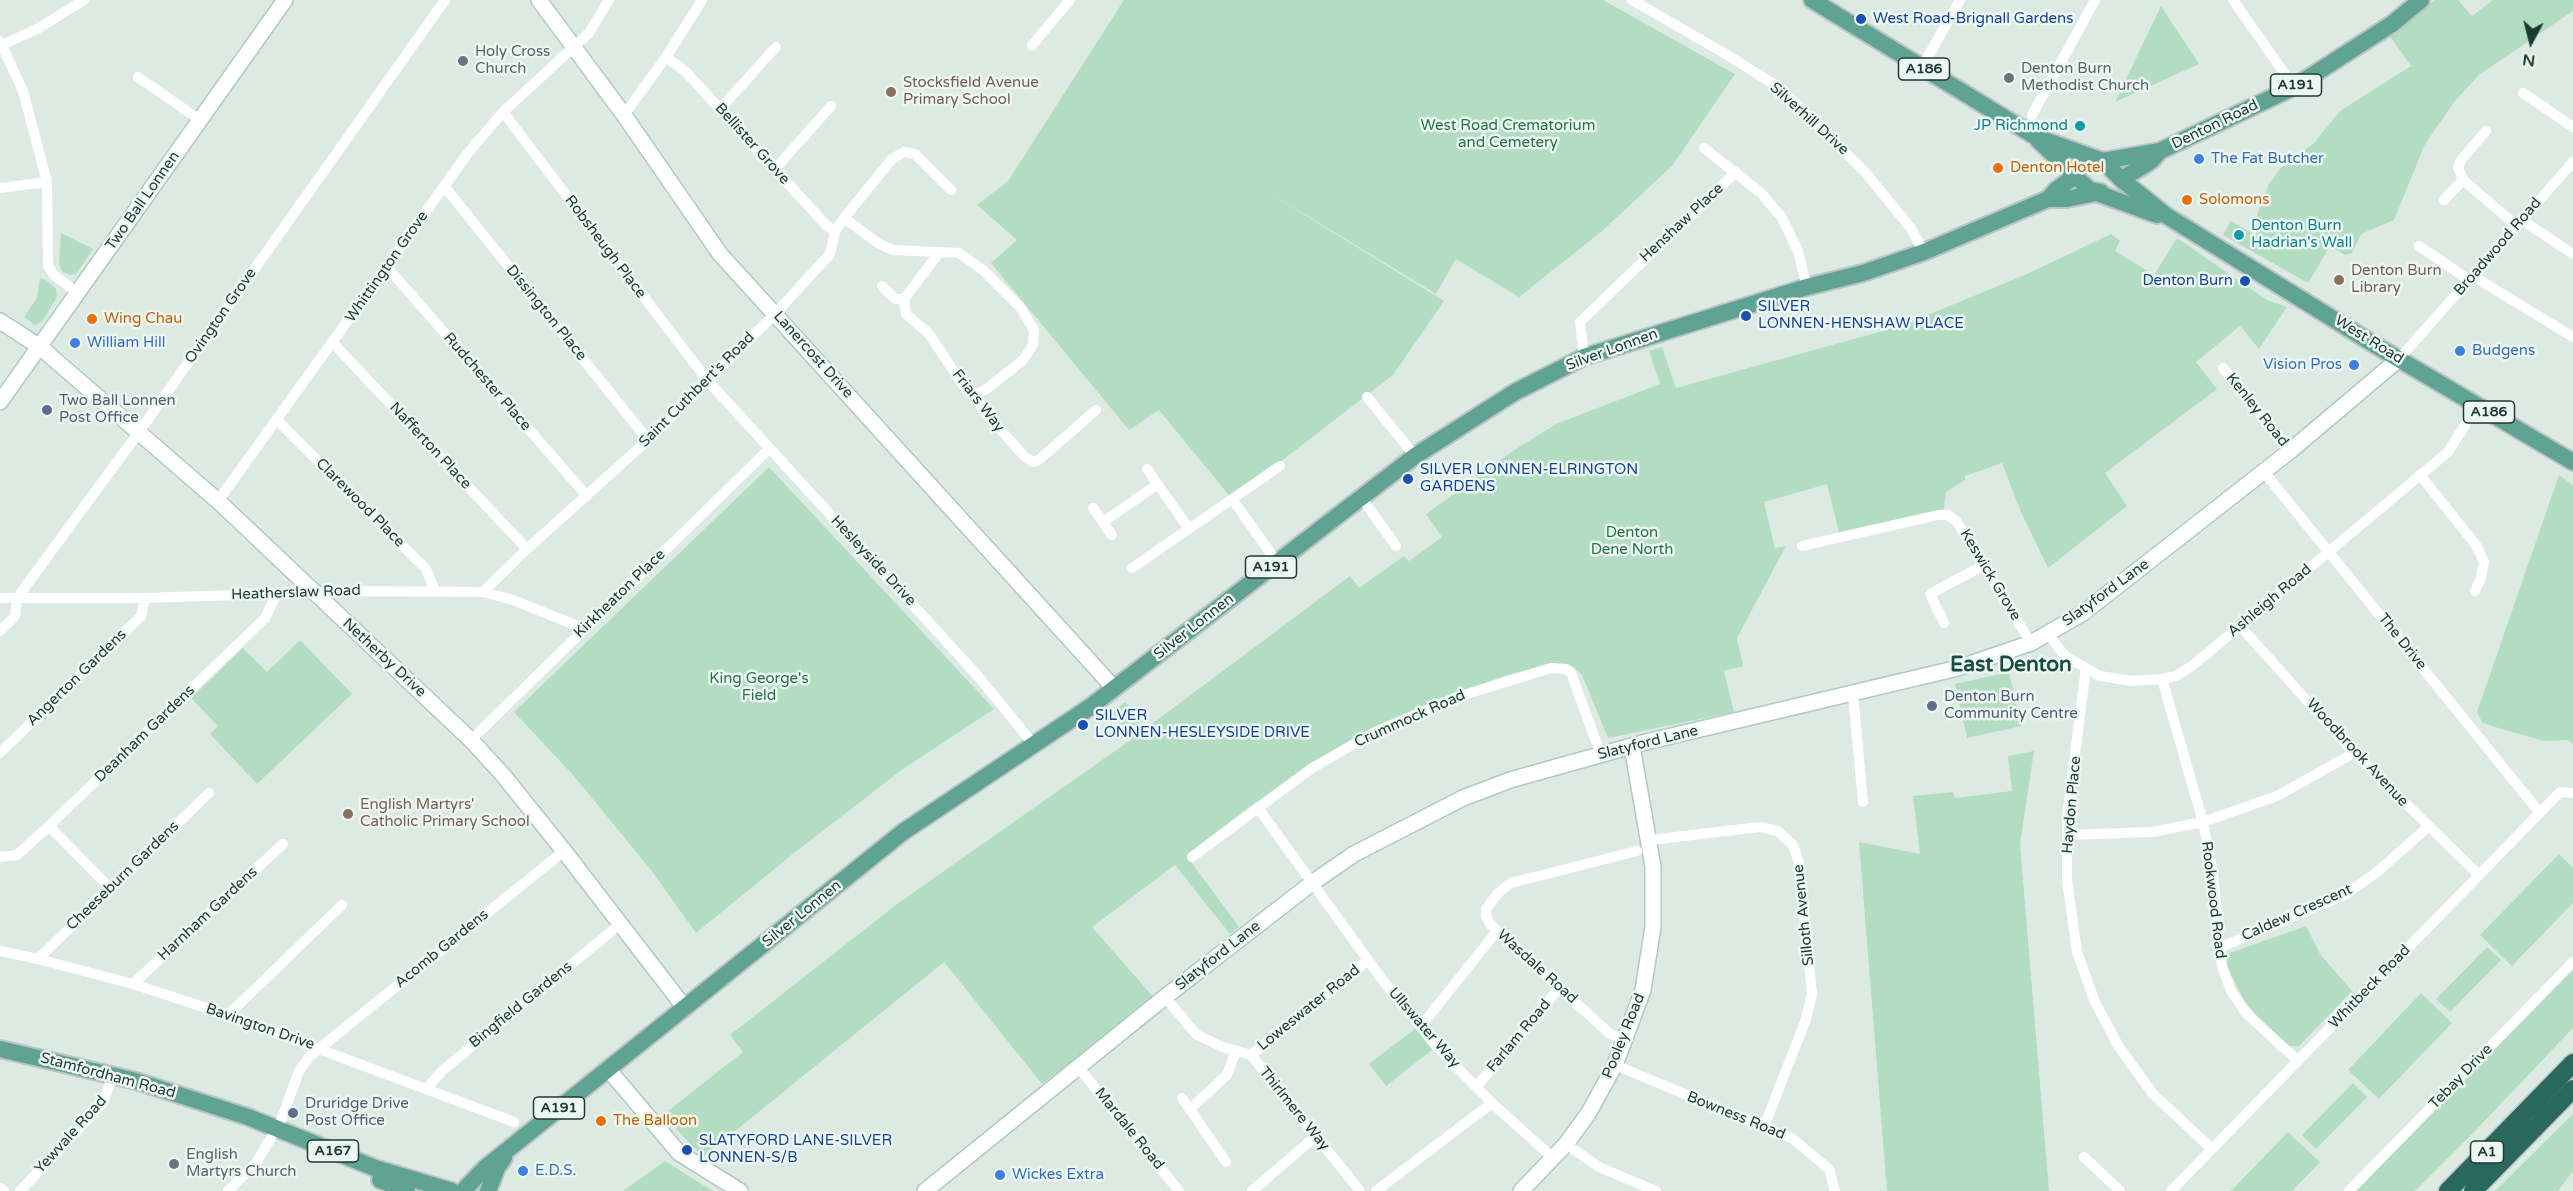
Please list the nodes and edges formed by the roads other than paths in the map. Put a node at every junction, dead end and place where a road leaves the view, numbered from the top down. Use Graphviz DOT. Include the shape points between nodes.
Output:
graph roads {
  1 [pos="84,0"];
  2 [pos="285,0"];
  3 [pos="445,0"];
  4 [pos="539,0"];
  5 [pos="609,0"];
  6 [pos="702,0"];
  7 [pos="1070,0"];
  8 [pos="1632,0"];
  9 [pos="1960,0"];
  10 [pos="2095,0"];
  11 [pos="2233,0"];
  12 [pos="2421,0"];
  13 [pos="1815,1"];
  14 [pos="1,43"];
  15 [pos="1032,45"];
  16 [pos="776,47"];
  17 [pos="574,49"];
  18 [pos="666,57"];
  19 [pos="1922,67"];
  20 [pos="138,77"];
  21 [pos="2294,87"];
  22 [pos="2523,93"];
  23 [pos="831,106"];
  24 [pos="720,109"];
  25 [pos="503,112"];
  26 [pos="624,115"];
  27 [pos="2032,116"];
  28 [pos="200,120"];
  29 [pos="2573,127"];
  30 [pos="2486,131"];
  31 [pos="1704,148"];
  32 [pos="2059,153"];
  33 [pos="2103,160"];
  34 [pos="2138,160"];
  35 [pos="2572,165"];
  36 [pos="775,169"];
  37 [pos="1736,172"];
  38 [pos="2075,176"];
  39 [pos="2122,180"];
  40 [pos="2463,180"];
  41 [pos="47,182"];
  42 [pos="444,186"];
  43 [pos="0,188"];
  44 [pos="951,190"];
  45 [pos="2097,193"];
  46 [pos="2057,196"];
  47 [pos="2137,200"];
  48 [pos="2444,200"];
  49 [pos="844,218"];
  50 [pos="2519,223"];
  51 [pos="836,231"];
  52 [pos="2419,246"];
  53 [pos="1924,252"];
  54 [pos="939,253"];
  55 [pos="2573,254"];
  56 [pos="387,267"];
  57 [pos="2471,278"];
  58 [pos="882,286"];
  59 [pos="1807,287"];
  60 [pos="78,293"];
  61 [pos="904,300"];
  62 [pos="775,314"];
  63 [pos="0,321"];
  64 [pos="2573,337"];
  65 [pos="333,343"];
  66 [pos="40,347"];
  67 [pos="1584,357"];
  68 [pos="2399,359"];
  69 [pos="2223,368"];
  70 [pos="708,381"];
  71 [pos="976,394"];
  72 [pos="1367,397"];
  73 [pos="0,402"];
  74 [pos="1096,410"];
  75 [pos="277,420"];
  76 [pos="2465,424"];
  77 [pos="139,432"];
  78 [pos="648,440"];
  79 [pos="769,449"];
  80 [pos="2290,451"];
  81 [pos="1415,456"];
  82 [pos="2573,462"];
  83 [pos="1280,466"];
  84 [pos="1148,469"];
  85 [pos="2264,472"];
  86 [pos="2420,475"];
  87 [pos="1158,484"];
  88 [pos="586,496"];
  89 [pos="1361,497"];
  90 [pos="1232,499"];
  91 [pos="218,501"];
  92 [pos="1093,508"];
  93 [pos="1103,522"];
  94 [pos="1189,529"];
  95 [pos="1112,535"];
  96 [pos="1396,546"];
  97 [pos="1802,546"];
  98 [pos="526,549"];
  99 [pos="2328,552"];
  100 [pos="1277,562"];
  101 [pos="1984,565"];
  102 [pos="1132,568"];
  103 [pos="435,591"];
  104 [pos="2475,591"];
  105 [pos="313,592"];
  106 [pos="483,592"];
  107 [pos="277,594"];
  108 [pos="0,598"];
  109 [pos="17,598"];
  110 [pos="145,598"];
  111 [pos="1944,624"];
  112 [pos="2240,626"];
  113 [pos="585,629"];
  114 [pos="0,631"];
  115 [pos="2048,634"];
  116 [pos="2031,643"];
  117 [pos="2086,668"];
  118 [pos="2162,680"];
  119 [pos="1114,688"];
  120 [pos="1853,694"];
  121 [pos="471,740"];
  122 [pos="1034,745"];
  123 [pos="1632,746"];
  124 [pos="0,753"];
  125 [pos="2354,753"];
  126 [pos="1600,755"];
  127 [pos="209,793"];
  128 [pos="2573,793"];
  129 [pos="1863,802"];
  130 [pos="1258,808"];
  131 [pos="2540,813"];
  132 [pos="2203,822"];
  133 [pos="49,826"];
  134 [pos="2428,827"];
  135 [pos="2067,835"];
  136 [pos="1650,840"];
  137 [pos="284,844"];
  138 [pos="564,851"];
  139 [pos="1637,851"];
  140 [pos="0,856"];
  141 [pos="1192,857"];
  142 [pos="2479,875"];
  143 [pos="1311,883"];
  144 [pos="110,888"];
  145 [pos="342,905"];
  146 [pos="619,925"];
  147 [pos="1497,931"];
  148 [pos="2219,948"];
  149 [pos="0,951"];
  150 [pos="38,959"];
  151 [pos="1368,960"];
  152 [pos="2573,962"];
  153 [pos="134,984"];
  154 [pos="1560,987"];
  155 [pos="1165,997"];
  156 [pos="685,1008"];
  157 [pos="228,1015"];
  158 [pos="1421,1026"];
  159 [pos="1626,1038"];
  160 [pos="319,1047"];
  161 [pos="0,1049"];
  162 [pos="1236,1051"];
  163 [pos="2573,1052"];
  164 [pos="1251,1055"];
  165 [pos="2298,1061"];
  166 [pos="2573,1063"];
  167 [pos="1616,1065"];
  168 [pos="608,1068"];
  169 [pos="1079,1068"];
  170 [pos="113,1074"];
  171 [pos="1477,1086"];
  172 [pos="426,1089"];
  173 [pos="2573,1089"];
  174 [pos="2573,1096"];
  175 [pos="1182,1098"];
  176 [pos="1492,1102"];
  177 [pos="1190,1109"];
  178 [pos="2533,1117"];
  179 [pos="514,1122"];
  180 [pos="1764,1127"];
  181 [pos="274,1134"];
  182 [pos="1316,1136"];
  183 [pos="1566,1144"];
  184 [pos="512,1147"];
  185 [pos="2212,1149"];
  186 [pos="2084,1157"];
  187 [pos="1554,1159"];
  188 [pos="1226,1162"];
  189 [pos="0,1188"];
  190 [pos="4,1191"];
  191 [pos="20,1191"];
  192 [pos="229,1191"];
  193 [pos="407,1191"];
  194 [pos="463,1191"];
  195 [pos="488,1191"];
  196 [pos="740,1191"];
  197 [pos="925,1191"];
  198 [pos="1179,1191"];
  199 [pos="1252,1191"];
  200 [pos="1360,1191"];
  201 [pos="1376,1191"];
  202 [pos="1521,1191"];
  203 [pos="1656,1191"];
  204 [pos="1835,1191"];
  205 [pos="2120,1191"];
  206 [pos="2170,1191"];
  207 [pos="2349,1191"];
  208 [pos="2448,1191"];
  209 [pos="2473,1191"];
  1 -- 14 [label="street" via="39,28"];
  2 -- 28 [label="street, Two Ball Lonnen"];
  3 -- 77 [label="street, Ovington Grove"];
  4 -- 17 [label="street, Lanercost Drive"];
  5 -- 17 [label="street, Whittington Grove"];
  6 -- 18 [label="street"];
  7 -- 15 [label="street"];
  8 -- 53 [label="street, Silverhill Drive" via="1779,88 1865,172 1910,227"];
  9 -- 19 [label="street"];
  10 -- 27 [label="street"];
  11 -- 21 [label="street"];
  12 -- 21 [label="main road, Denton Road / A191" via="2392,24"];
  13 -- 19 [label="main road, A186"];
  14 -- 41 [label="street" via="23,91"];
  16 -- 24 [label="street"];
  17 -- 25 [label="street, Whittington Grove"];
  17 -- 26 [label="street, Lanercost Drive"];
  18 -- 24 [label="street, Bellister Grove" via="686,72"];
  18 -- 26 [label="street"];
  19 -- 32 [label="main road, A186"];
  20 -- 28 [label="street"];
  21 -- 34 [label="main road, Denton Road / A191"];
  22 -- 29 [label="street"];
  23 -- 36 [label="street"];
  24 -- 36 [label="street, Bellister Grove"];
  25 -- 42 [label="street, Whittington Grove"];
  25 -- 70 [label="street, Robsheugh Place"];
  26 -- 62 [label="street, Lanercost Drive" via="720,254"];
  28 -- 60 [label="street, Two Ball Lonnen"];
  30 -- 40 [label="street" via="2461,160 2458,167"];
  31 -- 37 [label="street"];
  32 -- 33 [label="main road, A186"];
  32 -- 34 [label="main road"];
  32 -- 38 [label="main road, A186"];
  32 -- 46 [label="main road"];
  33 -- 34 [label="main road, Denton Road / A191"];
  33 -- 38 [label="main road, A191"];
  33 -- 39 [label="main road, A186"];
  34 -- 39 [label="main road, Denton Road / A191"];
  34 -- 47 [label="main road"];
  35 -- 50 [label="street, Broadwood Road"];
  36 -- 51 [label="street, Bellister Grove"];
  37 -- 59 [label="street, Henshaw Place" via="1782,218 1798,251"];
  37 -- 67 [label="street, Henshaw Place" via="1580,322"];
  38 -- 45 [label="main road, A186"];
  38 -- 46 [label="main road, Silver Lonnen / A191"];
  39 -- 45 [label="main road, A191"];
  39 -- 47 [label="main road, West Road / A186"];
  40 -- 48 [label="street"];
  40 -- 50 [label="street"];
  41 -- 43 [label="street"];
  41 -- 60 [label="street" via="48,266"];
  42 -- 56 [label="street, Whittington Grove"];
  42 -- 78 [label="street, Dissington Place"];
  44 -- 49 [label="street, Saint Cuthbert's Road" via="915,154 904,152 892,159"];
  45 -- 46 [label="main road, Silver Lonnen / A191"];
  45 -- 47 [label="main road, West Road / A186"];
  46 -- 47 [label="main road"];
  46 -- 53 [label="main road, Silver Lonnen / A191"];
  47 -- 68 [label="main road, West Road / A186"];
  49 -- 51 [label="street, Saint Cuthbert's Road"];
  49 -- 54 [label="street" via="893,250"];
  50 -- 55 [label="street"];
  50 -- 57 [label="street, Broadwood Road"];
  51 -- 62 [label="street, Saint Cuthbert's Road" via="830,254"];
  52 -- 57 [label="street"];
  53 -- 59 [label="main road, Silver Lonnen / A191"];
  54 -- 61 [label="street"];
  54 -- 71 [label="street" via="958,252 983,270 1005,291 1034,330 1033,345 1022,361"];
  56 -- 65 [label="street, Whittington Grove"];
  56 -- 88 [label="street, Rudchester Place"];
  57 -- 64 [label="street"];
  57 -- 68 [label="street, Broadwood Road"];
  58 -- 61 [label="street, Friars Way" via="895,299"];
  59 -- 67 [label="main road, Silver Lonnen / A191"];
  60 -- 66 [label="street, Two Ball Lonnen"];
  61 -- 71 [label="street, Friars Way" via="906,314 928,334 965,388"];
  62 -- 70 [label="street, Saint Cuthbert's Road"];
  62 -- 119 [label="street, Lanercost Drive"];
  63 -- 66 [label="street, Netherby Drive"];
  65 -- 75 [label="street, Whittington Grove"];
  65 -- 98 [label="street, Nafferton Place"];
  66 -- 73 [label="street, Two Ball Lonnen"];
  66 -- 77 [label="street, Netherby Drive"];
  67 -- 81 [label="main road, Silver Lonnen / A191" via="1515,392"];
  68 -- 80 [label="street, Slatyford Lane"];
  68 -- 82 [label="main road, West Road / A186"];
  69 -- 80 [label="street, Kenley Road"];
  70 -- 78 [label="street, Saint Cuthbert's Road"];
  70 -- 79 [label="street, Hesleyside Drive"];
  71 -- 74 [label="street, Friars Way" via="992,421 1034,462"];
  72 -- 81 [label="street"];
  75 -- 91 [label="street, Whittington Grove"];
  75 -- 103 [label="street, Clarewood Place" via="426,568"];
  76 -- 86 [label="street, Ashleigh Road" via="2448,452"];
  77 -- 91 [label="street, Netherby Drive"];
  77 -- 109 [label="street, Ovington Grove"];
  78 -- 88 [label="street, Saint Cuthbert's Road"];
  79 -- 113 [label="street, Kirkheaton Place"];
  79 -- 122 [label="street, Hesleyside Drive" via="977,675"];
  80 -- 85 [label="street, Slatyford Lane"];
  81 -- 89 [label="main road, Silver Lonnen / A191"];
  83 -- 90 [label="street"];
  84 -- 87 [label="street"];
  85 -- 99 [label="street, The Drive"];
  85 -- 115 [label="street, Slatyford Lane" via="2083,613"];
  86 -- 99 [label="street, Ashleigh Road"];
  86 -- 104 [label="street" via="2480,553 2484,562"];
  87 -- 93 [label="street"];
  87 -- 94 [label="street"];
  88 -- 98 [label="street, Saint Cuthbert's Road"];
  89 -- 96 [label="street"];
  89 -- 100 [label="main road, Silver Lonnen / A191"];
  90 -- 94 [label="street"];
  90 -- 100 [label="street"];
  91 -- 105 [label="street, Netherby Drive"];
  92 -- 93 [label="street"];
  93 -- 95 [label="street"];
  94 -- 102 [label="street"];
  97 -- 101 [label="street, Keswick Grove" via="1948,515 1958,522"];
  98 -- 106 [label="street, Saint Cuthbert's Road"];
  99 -- 112 [label="street, Ashleigh Road"];
  99 -- 131 [label="street, The Drive"];
  100 -- 119 [label="main road, Silver Lonnen / A191"];
  101 -- 111 [label="street" via="1930,594"];
  101 -- 116 [label="street, Keswick Grove"];
  103 -- 105 [label="street, Heatherslaw Road"];
  103 -- 106 [label="street, Heatherslaw Road"];
  105 -- 107 [label="street, Heatherslaw Road"];
  105 -- 121 [label="street, Netherby Drive"];
  106 -- 113 [label="street, Heatherslaw Road"];
  107 -- 110 [label="street, Heatherslaw Road"];
  107 -- 133 [label="street, Deanham Gardens" via="266,618"];
  108 -- 109 [label="street, Heatherslaw Road"];
  109 -- 110 [label="street, Heatherslaw Road"];
  109 -- 114 [label="street, Ovington Grove" via="15,616"];
  110 -- 124 [label="street, Angerton Gardens" via="141,616"];
  112 -- 118 [label="street, Ashleigh Road" via="2192,666"];
  112 -- 125 [label="street, Woodbrook Avenue"];
  113 -- 121 [label="street, Kirkheaton Place"];
  115 -- 116 [label="street, Slatyford Lane"];
  115 -- 117 [label="street, Ashleigh Road" via="2065,656"];
  116 -- 120 [label="street, Slatyford Lane" via="1958,668"];
  117 -- 118 [label="street, Ashleigh Road" via="2100,676"];
  117 -- 135 [label="street, Haydon Place"];
  118 -- 132 [label="street, Rookwood Road"];
  119 -- 122 [label="main road, Silver Lonnen / A191"];
  120 -- 123 [label="street, Slatyford Lane"];
  120 -- 129 [label="street"];
  121 -- 138 [label="street, Netherby Drive"];
  122 -- 156 [label="main road, Silver Lonnen / A191" via="903,832"];
  123 -- 126 [label="street, Slatyford Lane"];
  123 -- 136 [label="street, Pooley Road"];
  125 -- 132 [label="street" via="2277,796"];
  125 -- 134 [label="street, Woodbrook Avenue"];
  126 -- 130 [label="street, Crummock Road" via="1571,673 1551,668 1454,698 1375,732 1312,768"];
  126 -- 143 [label="street, Slatyford Lane" via="1510,780 1463,798 1354,854"];
  127 -- 144 [label="street, Cheeseburn Gardens"];
  128 -- 131 [label="street, Whitbeck Road" via="2560,792"];
  130 -- 141 [label="street, Crummock Road"];
  130 -- 143 [label="street, Ullswater Way"];
  131 -- 142 [label="street, Whitbeck Road"];
  132 -- 135 [label="street" via="2152,832"];
  132 -- 148 [label="street, Rookwood Road" via="2213,874"];
  133 -- 140 [label="street, Deanham Gardens" via="17,855"];
  133 -- 144 [label="street"];
  134 -- 142 [label="street, Woodbrook Avenue"];
  134 -- 148 [label="street, Caldew Crescent" via="2345,895"];
  135 -- 185 [label="street, Haydon Place" via="2067,880 2077,952 2095,1002 2119,1047 2153,1094"];
  136 -- 159 [label="street, Pooley Road" via="1653,927 1643,990"];
  136 -- 180 [label="street, Silloth Avenue" via="1760,826 1778,831 1793,845 1799,863 1812,994"];
  137 -- 153 [label="street, Harnham Gardens"];
  138 -- 146 [label="street, Netherby Drive"];
  138 -- 160 [label="street, Acomb Gardens"];
  139 -- 147 [label="street, Wasdale Road" via="1511,883 1486,909 1486,916"];
  142 -- 165 [label="street, Whitbeck Road"];
  143 -- 151 [label="street, Ullswater Way"];
  143 -- 155 [label="street, Slatyford Lane"];
  144 -- 150 [label="street, Cheeseburn Gardens"];
  145 -- 157 [label="street"];
  146 -- 156 [label="street, Netherby Drive"];
  146 -- 172 [label="street, Bingfield Gardens" via="442,1071"];
  147 -- 154 [label="street, Wasdale Road"];
  147 -- 158 [label="street"];
  148 -- 165 [label="street, Rookwood Road" via="2231,991 2246,1013"];
  149 -- 150 [label="street, Bavington Drive"];
  150 -- 153 [label="street, Bavington Drive"];
  151 -- 158 [label="street, Ullswater Way"];
  151 -- 164 [label="street, Loweswater Road"];
  152 -- 207 [label="street, Tebay Drive"];
  153 -- 157 [label="street, Bavington Drive"];
  154 -- 159 [label="street, Wasdale Road" via="1611,1034"];
  154 -- 171 [label="street, Farlam Road"];
  155 -- 162 [label="street, Thirlmere Way" via="1197,1035"];
  155 -- 169 [label="street, Slatyford Lane"];
  156 -- 168 [label="main road, Silver Lonnen / A191"];
  157 -- 160 [label="street, Bavington Drive"];
  158 -- 171 [label="street, Ullswater Way"];
  159 -- 167 [label="street, Pooley Road"];
  160 -- 172 [label="street, Bavington Drive"];
  160 -- 181 [label="street, Acomb Gardens" via="299,1071"];
  161 -- 170 [label="main road, Stamfordham Road / A167"];
  162 -- 164 [label="street, Thirlmere Way"];
  162 -- 177 [label="street" via="1227,1075"];
  163 -- 178 [label="highway"];
  164 -- 182 [label="street, Thirlmere Way"];
  165 -- 185 [label="street, Whitbeck Road"];
  166 -- 178 [label="highway, A1"];
  167 -- 180 [label="street, Bowness Road"];
  167 -- 183 [label="street, Pooley Road"];
  168 -- 184 [label="main road, Silver Lonnen / A191"];
  168 -- 196 [label="street" via="679,1154"];
  169 -- 197 [label="street, Slatyford Lane"];
  169 -- 198 [label="street, Mardale Road"];
  170 -- 181 [label="main road, Stamfordham Road / A167" via="214,1108 242,1125"];
  170 -- 191 [label="street, Yewvale Road" via="103,1104"];
  171 -- 176 [label="street, Ullswater Way"];
  172 -- 179 [label="street, Bavington Drive"];
  173 -- 178 [label="highway, A1"];
  174 -- 178 [label="highway"];
  175 -- 177 [label="street"];
  176 -- 187 [label="street, Ullswater Way"];
  176 -- 201 [label="street"];
  177 -- 188 [label="street"];
  178 -- 208 [label="highway, A1"];
  178 -- 209 [label="highway, A1"];
  180 -- 204 [label="street, Bowness Road" via="1793,1139 1815,1155 1829,1169"];
  181 -- 192 [label="street, Acomb Gardens" via="256,1163"];
  181 -- 193 [label="main road, Stamfordham Road / A167"];
  181 -- 194 [label="main road, Stamfordham Road / A167" via="375,1168"];
  182 -- 199 [label="street"];
  182 -- 200 [label="street, Thirlmere Way"];
  183 -- 187 [label="street, Pooley Road"];
  183 -- 203 [label="street" via="1599,1167"];
  184 -- 194 [label="main road, Silver Lonnen / A191"];
  184 -- 195 [label="main road, Silver Lonnen / A191" via="497,1168"];
  185 -- 206 [label="street, Whitbeck Road"];
  186 -- 205 [label="street"];
  187 -- 202 [label="street, Pooley Road"];
  189 -- 190 [label="street"];
}
